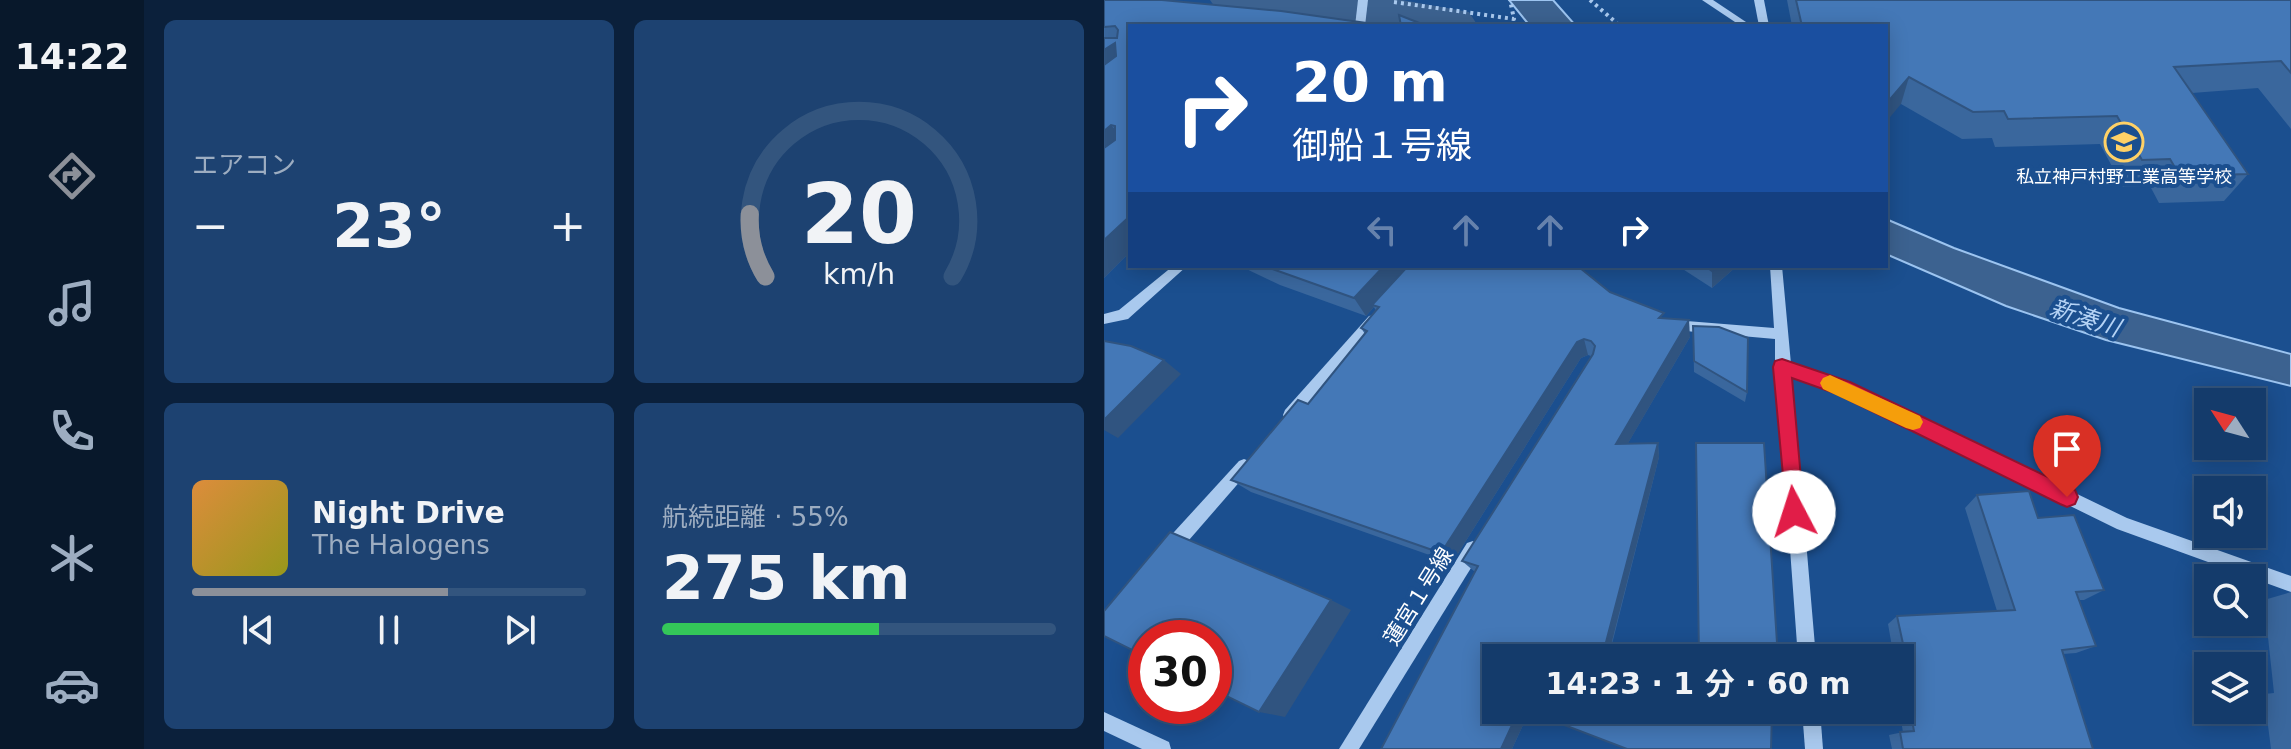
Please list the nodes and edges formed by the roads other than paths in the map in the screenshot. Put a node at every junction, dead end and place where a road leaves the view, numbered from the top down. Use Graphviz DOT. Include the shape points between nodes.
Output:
graph roads {
  1 [pos="1363,0"];
  2 [pos="1707,0"];
  3 [pos="1759,0"];
  4 [pos="1360,24"];
  5 [pos="1744,24"];
  6 [pos="1764,24"];
  7 [pos="1179,268"];
  8 [pos="1776,268"];
  9 [pos="1380,314"];
  10 [pos="1655,317"];
  11 [pos="1104,319"];
  12 [pos="1780,334"];
  13 [pos="1782,367"];
  14 [pos="1274,433"];
  15 [pos="1253,456"];
  16 [pos="1481,536"];
  17 [pos="1157,563"];
  18 [pos="2291,584"];
  19 [pos="1806,644"];
  20 [pos="1104,721"];
  21 [pos="1812,724"];
  22 [pos="1162,749"];
  23 [pos="1348,749"];
  24 [pos="1814,749"];
  1 -- 4 [label="street"];
  2 -- 5 [label="street"];
  3 -- 6 [label="street"];
  7 -- 11 [label="street" via="1123,315"];
  8 -- 12 [label="street"];
  9 -- 14 [label="street"];
  10 -- 12 [label="street" via="1680,327"];
  12 -- 13 [label="street"];
  13 -- 18 [label="street" via="1843,388 2123,524"];
  13 -- 19 [label="street"];
  15 -- 17 [label="street"];
  16 -- 23 [label="street, 蓮宮１号線"];
  20 -- 22 [label="street"];
  21 -- 24 [label="street"];
}
